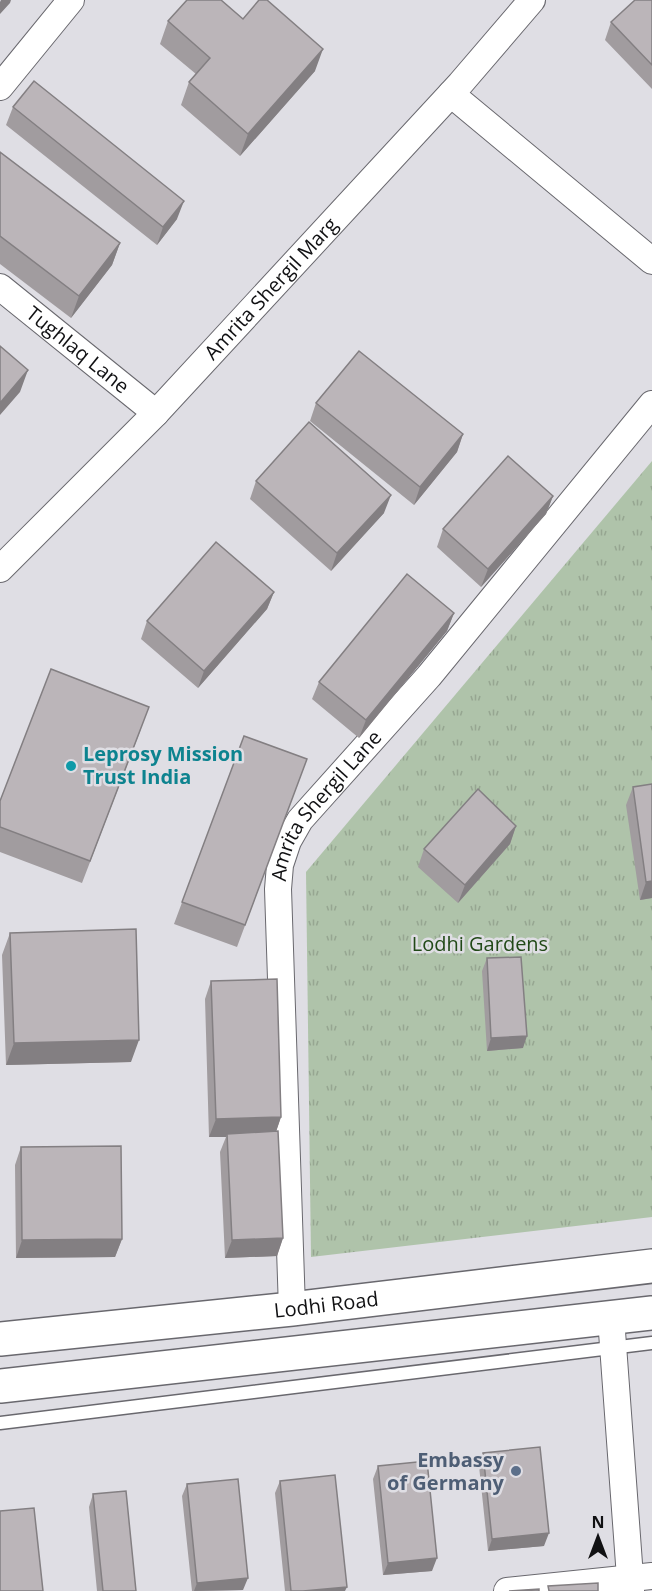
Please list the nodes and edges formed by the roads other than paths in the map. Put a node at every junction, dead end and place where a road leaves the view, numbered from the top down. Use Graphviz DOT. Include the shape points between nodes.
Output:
graph roads {
  1 [pos="71,0"];
  2 [pos="532,0"];
  3 [pos="0,87"];
  4 [pos="451,94"];
  5 [pos="652,261"];
  6 [pos="0,287"];
  7 [pos="652,404"];
  8 [pos="156,413"];
  9 [pos="0,569"];
  10 [pos="652,1266"];
  11 [pos="292,1309"];
  12 [pos="652,1313"];
  13 [pos="613,1332"];
  14 [pos="0,1339"];
  15 [pos="652,1343"];
  16 [pos="0,1386"];
  17 [pos="0,1423"];
  18 [pos="638,1582"];
  19 [pos="507,1591"];
  1 -- 3 [label="street"];
  2 -- 4 [label="street, Amrita Shergil Marg"];
  4 -- 5 [label="street"];
  4 -- 8 [label="street, Amrita Shergil Marg"];
  6 -- 8 [label="street, Tughlaq Lane"];
  7 -- 11 [label="street, Amrita Shergil Lane" via="429,676 300,820 288,841 278,889"];
  8 -- 9 [label="street, Amrita Shergil Marg"];
  10 -- 11 [label="main road, Lodhi Road"];
  11 -- 14 [label="main road, Lodhi Road"];
  12 -- 13 [label="main road"];
  13 -- 15 [label="lane"];
  13 -- 16 [label="main road"];
  13 -- 17 [label="lane"];
  13 -- 18 [label="street"];
  18 -- 19 [label="street"];
}
